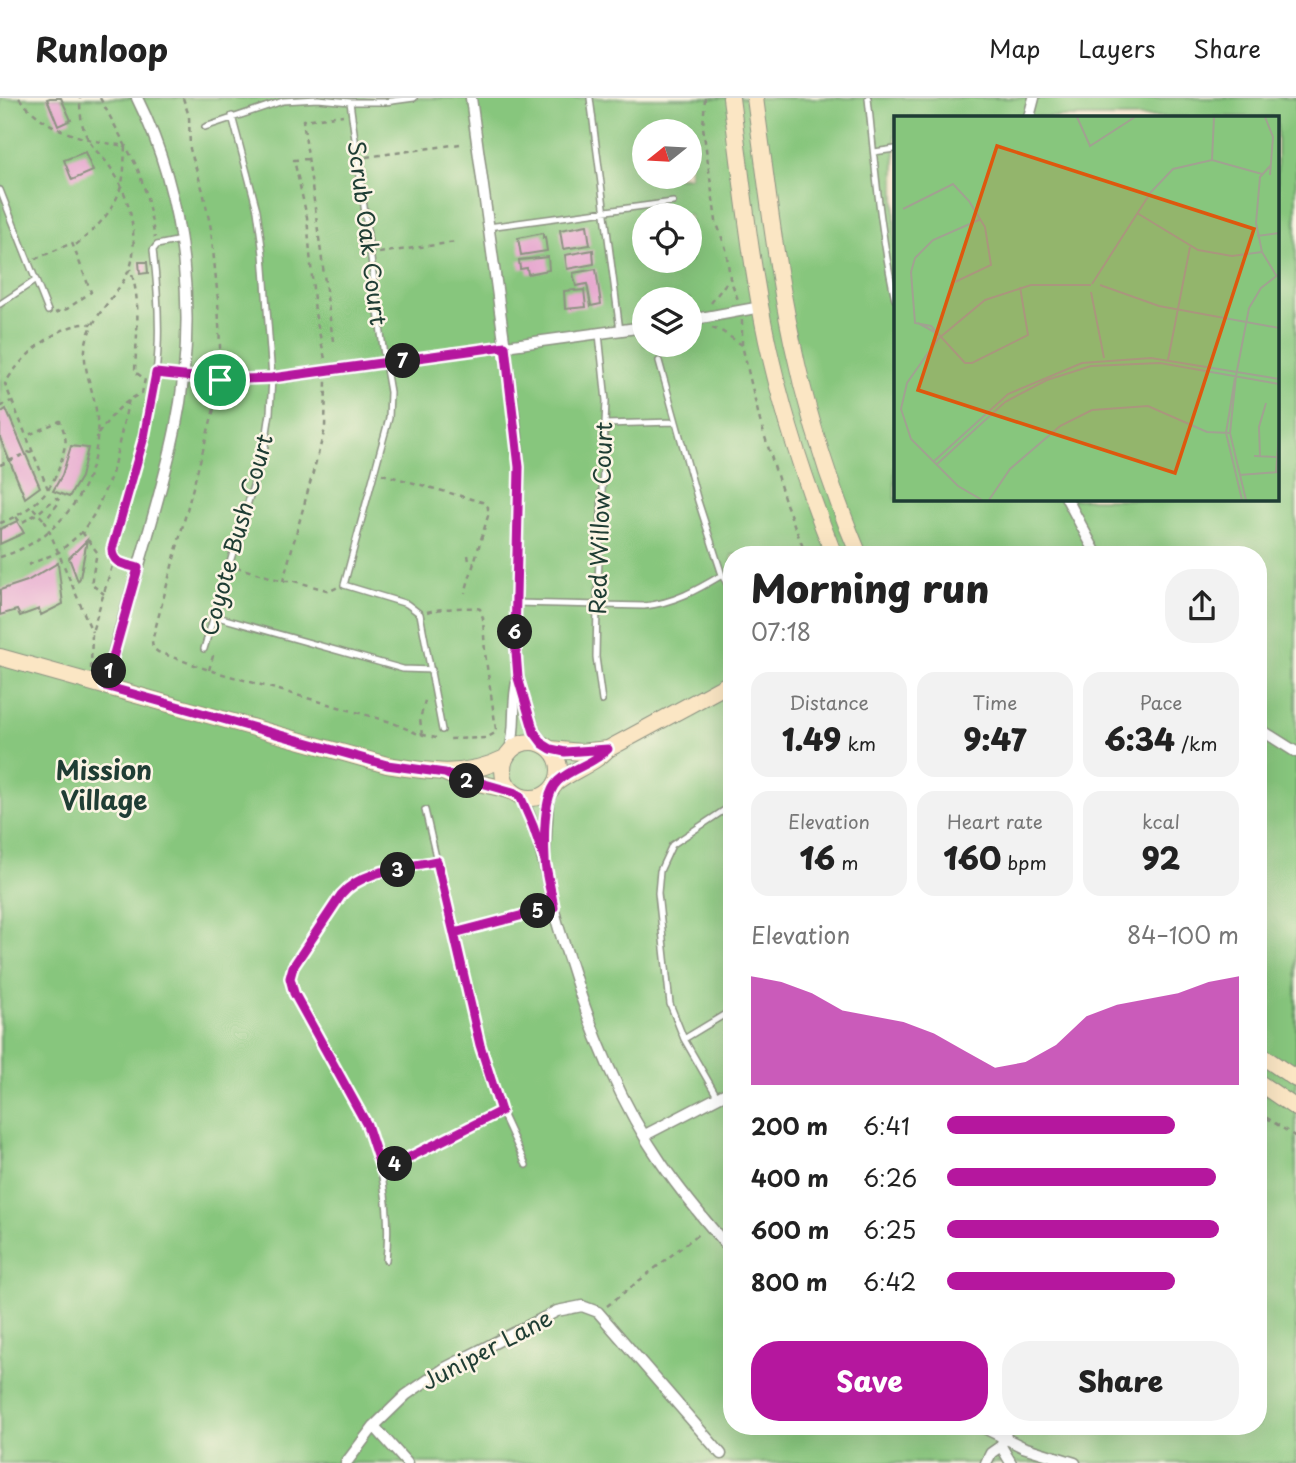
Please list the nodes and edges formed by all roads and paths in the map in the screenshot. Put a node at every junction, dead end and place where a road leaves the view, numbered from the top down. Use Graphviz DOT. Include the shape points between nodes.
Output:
graph roads {
  1 [pos="19,98"];
  2 [pos="80,98"];
  3 [pos="100,98"];
  4 [pos="137,98"];
  5 [pos="183,98"];
  6 [pos="414,98"];
  7 [pos="471,98"];
  8 [pos="590,98"];
  9 [pos="705,98"];
  10 [pos="731,98"];
  11 [pos="755,98"];
  12 [pos="868,98"];
  13 [pos="1034,98"];
  14 [pos="350,102"];
  15 [pos="352,114"];
  16 [pos="1029,116"];
  17 [pos="232,117"];
  18 [pos="205,127"];
  19 [pos="89,141"];
  20 [pos="460,144"];
  21 [pos="125,146"];
  22 [pos="894,149"];
  23 [pos="874,152"];
  24 [pos="357,158"];
  25 [pos="121,185"];
  26 [pos="0,190"];
  27 [pos="673,202"];
  28 [pos="606,211"];
  29 [pos="488,227"];
  30 [pos="181,240"];
  31 [pos="456,242"];
  32 [pos="157,245"];
  33 [pos="73,247"];
  34 [pos="370,255"];
  35 [pos="29,261"];
  36 [pos="894,261"];
  37 [pos="887,263"];
  38 [pos="130,269"];
  39 [pos="730,278"];
  40 [pos="36,280"];
  41 [pos="894,294"];
  42 [pos="738,298"];
  43 [pos="715,299"];
  44 [pos="0,304"];
  45 [pos="761,307"];
  46 [pos="48,311"];
  47 [pos="702,318"];
  48 [pos="92,324"];
  49 [pos="743,325"];
  50 [pos="632,329"];
  51 [pos="620,331"];
  52 [pos="723,332"];
  53 [pos="599,334"];
  54 [pos="332,341"];
  55 [pos="742,345"];
  56 [pos="505,346"];
  57 [pos="659,361"];
  58 [pos="384,363"];
  59 [pos="156,373"];
  60 [pos="184,377"];
  61 [pos="272,378"];
  62 [pos="220,380"];
  63 [pos="129,399"];
  64 [pos="11,401"];
  65 [pos="0,407"];
  66 [pos="674,422"];
  67 [pos="606,424"];
  68 [pos="98,433"];
  69 [pos="26,436"];
  70 [pos="32,452"];
  71 [pos="0,464"];
  72 [pos="375,472"];
  73 [pos="48,489"];
  74 [pos="1068,500"];
  75 [pos="33,507"];
  76 [pos="38,513"];
  77 [pos="16,517"];
  78 [pos="45,521"];
  79 [pos="0,523"];
  80 [pos="51,531"];
  81 [pos="82,532"];
  82 [pos="803,546"];
  83 [pos="831,546"];
  84 [pos="856,546"];
  85 [pos="1092,546"];
  86 [pos="59,552"];
  87 [pos="468,555"];
  88 [pos="0,557"];
  89 [pos="114,560"];
  90 [pos="474,563"];
  91 [pos="28,565"];
  92 [pos="229,565"];
  93 [pos="138,568"];
  94 [pos="723,575"];
  95 [pos="344,584"];
  96 [pos="465,593"];
  97 [pos="104,594"];
  98 [pos="516,603"];
  99 [pos="597,605"];
  100 [pos="420,614"];
  101 [pos="214,616"];
  102 [pos="92,632"];
  103 [pos="204,649"];
  104 [pos="0,657"];
  105 [pos="209,670"];
  106 [pos="432,670"];
  107 [pos="91,671"];
  108 [pos="518,678"];
  109 [pos="105,686"];
  110 [pos="723,687"];
  111 [pos="427,695"];
  112 [pos="602,701"];
  113 [pos="442,730"];
  114 [pos="1267,734"];
  115 [pos="422,735"];
  116 [pos="547,746"];
  117 [pos="608,749"];
  118 [pos="1296,752"];
  119 [pos="507,754"];
  120 [pos="445,773"];
  121 [pos="554,786"];
  122 [pos="516,794"];
  123 [pos="425,810"];
  124 [pos="723,811"];
  125 [pos="437,861"];
  126 [pos="545,861"];
  127 [pos="554,907"];
  128 [pos="454,933"];
  129 [pos="723,1016"];
  130 [pos="684,1040"];
  131 [pos="1267,1059"];
  132 [pos="1296,1079"];
  133 [pos="1267,1088"];
  134 [pos="723,1095"];
  135 [pos="718,1098"];
  136 [pos="1296,1108"];
  137 [pos="501,1111"];
  138 [pos="1267,1118"];
  139 [pos="645,1135"];
  140 [pos="1296,1137"];
  141 [pos="526,1165"];
  142 [pos="382,1171"];
  143 [pos="709,1226"];
  144 [pos="723,1242"];
  145 [pos="386,1260"];
  146 [pos="598,1312"];
  147 [pos="374,1426"];
  148 [pos="1004,1437"];
  149 [pos="721,1454"];
  150 [pos="346,1463"];
  151 [pos="407,1463"];
  152 [pos="986,1463"];
  153 [pos="1011,1463"];
  154 [pos="1075,1463"];
  1 -- 19 [label="path" via="55,128"];
  2 -- 19 [label="path"];
  3 -- 21 [label="path"];
  4 -- 30 [label="street" via="162,159"];
  5 -- 62 [label="path" via="190,149 211,229"];
  6 -- 14 [label="lane"];
  7 -- 29 [label="street"];
  8 -- 28 [label="lane"];
  9 -- 39 [label="path" via="702,122 717,227"];
  10 -- 45 [label="street"];
  11 -- 84 [label="street" via="791,340 820,448"];
  12 -- 23 [label="lane"];
  13 -- 16 [label="street"];
  14 -- 15 [label="lane, Scrub Oak Court"];
  14 -- 17 [label="lane" via="283,101"];
  15 -- 24 [label="lane, Scrub Oak Court"];
  15 -- 54 [label="path" via="303,120"];
  17 -- 18 [label="lane"];
  17 -- 61 [label="lane, Coyote Bush Court" via="257,210"];
  19 -- 21 [label="path"];
  19 -- 25 [label="path"];
  20 -- 24 [label="path"];
  21 -- 25 [label="path"];
  21 -- 32 [label="path" via="146,193"];
  22 -- 23 [label="lane"];
  23 -- 37 [label="lane"];
  24 -- 34 [label="lane, Scrub Oak Court"];
  25 -- 33 [label="path" via="96,228"];
  25 -- 38 [label="path" via="132,226"];
  26 -- 35 [label="lane"];
  27 -- 28 [label="lane"];
  28 -- 29 [label="lane"];
  28 -- 51 [label="lane"];
  29 -- 56 [label="street"];
  30 -- 32 [label="lane"];
  30 -- 60 [label="street" via="186,285"];
  31 -- 34 [label="path"];
  32 -- 59 [label="lane" via="153,250 159,323"];
  33 -- 35 [label="path" via="72,243"];
  33 -- 46 [label="path" via="91,292 66,309 50,315"];
  34 -- 58 [label="lane, Scrub Oak Court"];
  35 -- 40 [label="lane"];
  36 -- 37 [label="lane"];
  37 -- 41 [label="lane"];
  38 -- 48 [label="path"];
  38 -- 63 [label="path" via="135,282 135,372 145,379 142,393"];
  39 -- 42 [label="path"];
  39 -- 43 [label="path"];
  40 -- 44 [label="lane"];
  40 -- 46 [label="lane"];
  45 -- 47 [label="street"];
  45 -- 83 [label="street" via="793,444"];
  48 -- 64 [label="path" via="62,331 32,351 5,384"];
  48 -- 68 [label="path" via="85,368"];
  49 -- 55 [label="path"];
  50 -- 51 [label="street"];
  51 -- 53 [label="street"];
  52 -- 55 [label="path"];
  53 -- 56 [label="street"];
  53 -- 67 [label="lane, Red Willow Court"];
  55 -- 82 [label="path" via="769,450"];
  56 -- 58 [label="street"];
  56 -- 98 [label="street" via="519,467"];
  57 -- 66 [label="lane"];
  58 -- 61 [label="street"];
  58 -- 72 [label="lane, Scrub Oak Court" via="389,418"];
  59 -- 60 [label="lane"];
  59 -- 89 [label="lane" via="144,437 112,549"];
  60 -- 62 [label="street"];
  60 -- 93 [label="street" via="175,430"];
  61 -- 62 [label="street"];
  61 -- 92 [label="lane, Coyote Bush Court" via="265,446"];
  62 -- 105 [label="path" via="152,641 158,652"];
  63 -- 68 [label="path"];
  63 -- 81 [label="path" via="107,490"];
  64 -- 65 [label="path"];
  64 -- 69 [label="path"];
  66 -- 67 [label="lane"];
  66 -- 94 [label="lane"];
  67 -- 99 [label="lane, Red Willow Court"];
  68 -- 80 [label="path" via="93,466 80,497"];
  69 -- 70 [label="path"];
  69 -- 73 [label="path" via="60,421 66,439 59,470"];
  70 -- 71 [label="path"];
  70 -- 73 [label="path"];
  72 -- 90 [label="path" via="485,504 488,516"];
  72 -- 95 [label="lane, Scrub Oak Court"];
  73 -- 75 [label="path"];
  74 -- 85 [label="street"];
  75 -- 76 [label="path"];
  75 -- 77 [label="path"];
  76 -- 77 [label="path" via="21,523"];
  76 -- 78 [label="path"];
  76 -- 78 [label="path" via="57,498 60,501"];
  77 -- 79 [label="path"];
  78 -- 80 [label="path"];
  80 -- 86 [label="path"];
  80 -- 88 [label="path"];
  81 -- 86 [label="path"];
  81 -- 97 [label="path" via="97,552 91,584"];
  86 -- 91 [label="path"];
  86 -- 102 [label="path"];
  87 -- 90 [label="path"];
  89 -- 93 [label="lane"];
  89 -- 97 [label="path"];
  90 -- 96 [label="path"];
  92 -- 95 [label="path" via="330,591"];
  92 -- 101 [label="lane, Coyote Bush Court"];
  93 -- 109 [label="street"];
  94 -- 99 [label="lane" via="665,604"];
  95 -- 100 [label="lane" via="407,604"];
  97 -- 102 [label="path"];
  98 -- 99 [label="lane"];
  98 -- 108 [label="street"];
  99 -- 112 [label="lane, Red Willow Court" via="596,657"];
  100 -- 106 [label="lane"];
  100 -- 115 [label="path" via="480,609 497,724 495,733 486,738 450,740"];
  101 -- 103 [label="lane, Coyote Bush Court"];
  101 -- 106 [label="lane" via="403,669"];
  102 -- 107 [label="path"];
  103 -- 105 [label="path" via="213,656"];
  104 -- 109 [label="street"];
  105 -- 115 [label="path"];
  106 -- 113 [label="lane"];
  108 -- 116 [label="street" via="534,732"];
  108 -- 119 [label="street" via="513,696 514,737"];
  109 -- 120 [label="street" via="387,765"];
  110 -- 117 [label="street"];
  111 -- 115 [label="path" via="420,719"];
  114 -- 118 [label="street"];
  116 -- 117 [label="street" via="572,752"];
  116 -- 119 [label="street" via="525,741"];
  116 -- 121 [label="street" via="559,765"];
  117 -- 121 [label="street"];
  119 -- 120 [label="street" via="478,769"];
  119 -- 122 [label="street" via="503,776"];
  120 -- 122 [label="street"];
  121 -- 122 [label="street" via="536,798"];
  121 -- 126 [label="street" via="548,802"];
  122 -- 126 [label="street" via="528,810"];
  123 -- 125 [label="lane"];
  124 -- 130 [label="lane" via="672,845 660,872 658,894 670,1004"];
  125 -- 128 [label="lane"];
  125 -- 142 [label="lane" via="349,885 290,978 367,1125"];
  126 -- 127 [label="street"];
  127 -- 128 [label="lane"];
  127 -- 139 [label="street" via="593,1030"];
  128 -- 137 [label="lane"];
  129 -- 130 [label="lane"];
  130 -- 135 [label="lane"];
  131 -- 132 [label="street"];
  133 -- 136 [label="street"];
  134 -- 135 [label="street"];
  135 -- 139 [label="street"];
  137 -- 141 [label="lane"];
  137 -- 142 [label="lane"];
  138 -- 140 [label="path"];
  139 -- 143 [label="street"];
  142 -- 145 [label="lane" via="388,1210"];
  143 -- 144 [label="street"];
  143 -- 146 [label="path"];
  146 -- 147 [label="street, Juniper Lane" via="582,1306 556,1311 445,1367"];
  146 -- 149 [label="street"];
  147 -- 150 [label="street, Juniper Lane"];
  147 -- 151 [label="street"];
  148 -- 152 [label="street"];
  148 -- 153 [label="street"];
  148 -- 154 [label="street"];
}
